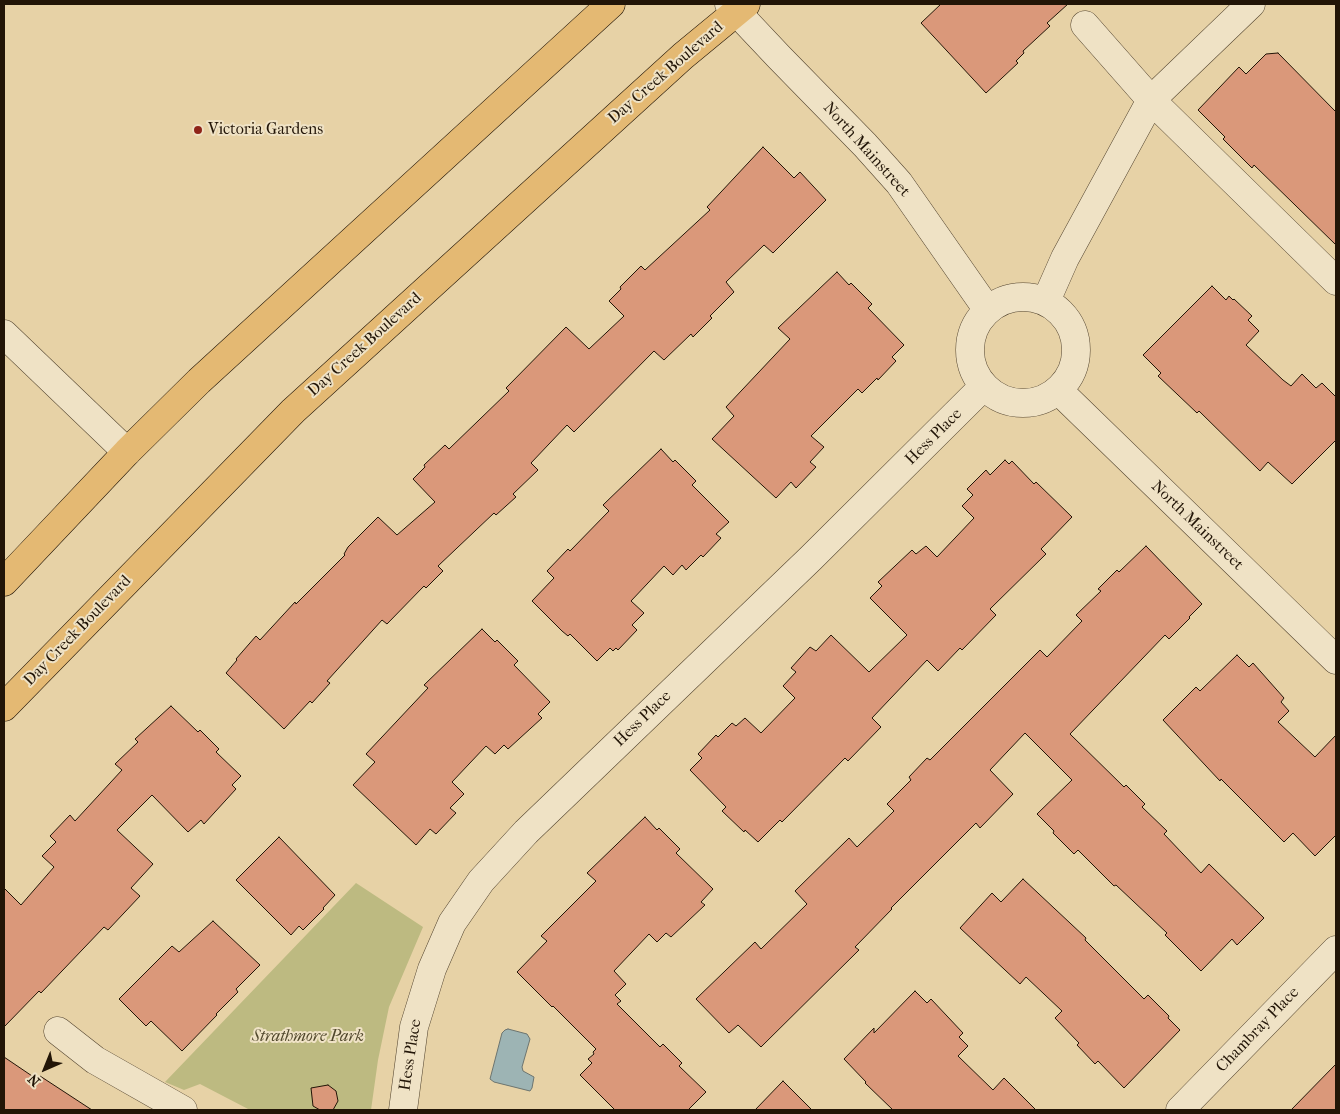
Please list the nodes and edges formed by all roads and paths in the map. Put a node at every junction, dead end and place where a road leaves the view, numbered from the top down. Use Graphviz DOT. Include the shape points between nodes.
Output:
graph roads {
  1 [pos="611,4"];
  2 [pos="1251,4"];
  3 [pos="738,6"];
  4 [pos="1085,25"];
  5 [pos="1151,100"];
  6 [pos="1336,281"];
  7 [pos="1046,301"];
  8 [pos="987,309"];
  9 [pos="4,334"];
  10 [pos="983,387"];
  11 [pos="1059,391"];
  12 [pos="127,452"];
  13 [pos="4,582"];
  14 [pos="1336,660"];
  15 [pos="4,707"];
  16 [pos="1336,950"];
  17 [pos="58,1031"];
  18 [pos="183,1110"];
  19 [pos="403,1110"];
  20 [pos="1180,1110"];
  1 -- 12 [label="main road" via="199,381"];
  2 -- 5 [label="street"];
  3 -- 8 [label="street, North Mainstreet" via="779,57 899,183"];
  3 -- 15 [label="main road, Day Creek Boulevard" via="293,411"];
  4 -- 5 [label="street"];
  5 -- 6 [label="street"];
  5 -- 7 [label="street" via="1065,258"];
  7 -- 8 [label="street" via="1016,296 1000,300"];
  7 -- 11 [label="street" via="1061,312 1071,326 1076,343 1076,360 1070,377"];
  8 -- 10 [label="street" via="972,336 970,352"];
  9 -- 12 [label="street"];
  10 -- 11 [label="street" via="1010,402 1027,404 1044,400"];
  10 -- 19 [label="street, Hess Place" via="771,598 526,832 471,894 449,930 421,1001 414,1027"];
  11 -- 14 [label="street, North Mainstreet"];
  12 -- 13 [label="main road"];
  16 -- 20 [label="street, Chambray Place"];
  17 -- 18 [label="street" via="95,1060"];
}
